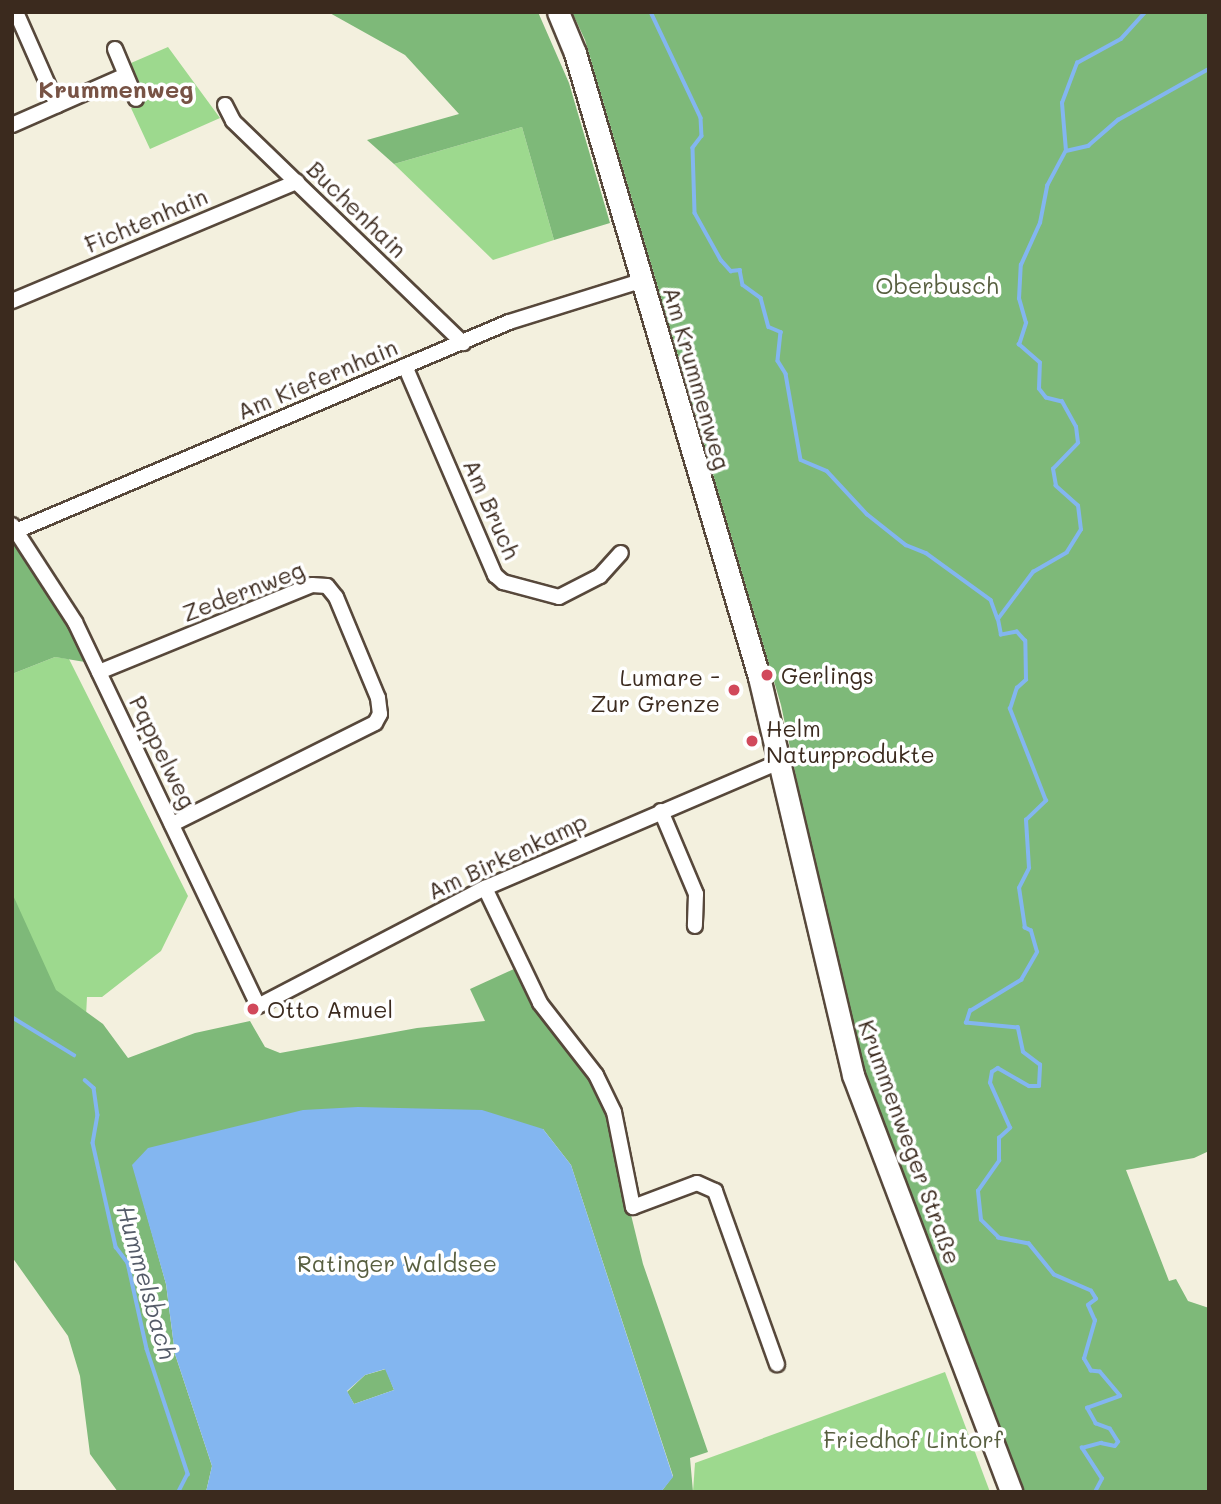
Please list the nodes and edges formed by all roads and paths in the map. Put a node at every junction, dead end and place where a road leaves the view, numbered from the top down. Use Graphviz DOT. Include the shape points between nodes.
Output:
graph roads {
  1 [pos="16,12"];
  2 [pos="558,12"];
  3 [pos="115,49"];
  4 [pos="126,75"];
  5 [pos="136,99"];
  6 [pos="57,105"];
  7 [pos="225,105"];
  8 [pos="12,125"];
  9 [pos="297,182"];
  10 [pos="641,281"];
  11 [pos="12,300"];
  12 [pos="463,343"];
  13 [pos="405,366"];
  14 [pos="14,528"];
  15 [pos="621,553"];
  16 [pos="99,672"];
  17 [pos="782,761"];
  18 [pos="661,811"];
  19 [pos="172,824"];
  20 [pos="485,888"];
  21 [pos="695,926"];
  22 [pos="258,1006"];
  23 [pos="778,1364"];
  24 [pos="1011,1492"];
  1 -- 6 [label="street"];
  2 -- 10 [label="main road, Am Krummenweg" via="575,53"];
  3 -- 4 [label="street"];
  4 -- 5 [label="street"];
  4 -- 6 [label="street"];
  6 -- 8 [label="street"];
  7 -- 9 [label="street, Buchenhain" via="233,121"];
  9 -- 11 [label="street, Fichtenhain"];
  9 -- 12 [label="street, Buchenhain"];
  10 -- 12 [label="street, Am Kiefernhain" via="509,323"];
  10 -- 17 [label="main road, Am Krummenweg"];
  12 -- 13 [label="street, Am Kiefernhain"];
  13 -- 14 [label="street, Am Kiefernhain"];
  13 -- 15 [label="street, Am Bruch" via="495,575 503,582 559,597 600,576"];
  14 -- 16 [label="street, Pappelweg" via="75,622"];
  16 -- 19 [label="street, Pappelweg"];
  16 -- 19 [label="street, Zedernweg" via="312,585 327,586 336,597 378,698 380,714 375,723"];
  17 -- 18 [label="street, Am Birkenkamp"];
  17 -- 24 [label="main road, Krummenweger Straße" via="853,1075"];
  18 -- 20 [label="street, Am Birkenkamp"];
  18 -- 21 [label="street" via="696,894"];
  19 -- 22 [label="street, Pappelweg"];
  20 -- 22 [label="street, Am Birkenkamp"];
  20 -- 23 [label="street" via="540,1003 596,1075 614,1112 633,1207 696,1183 715,1191"];
}
